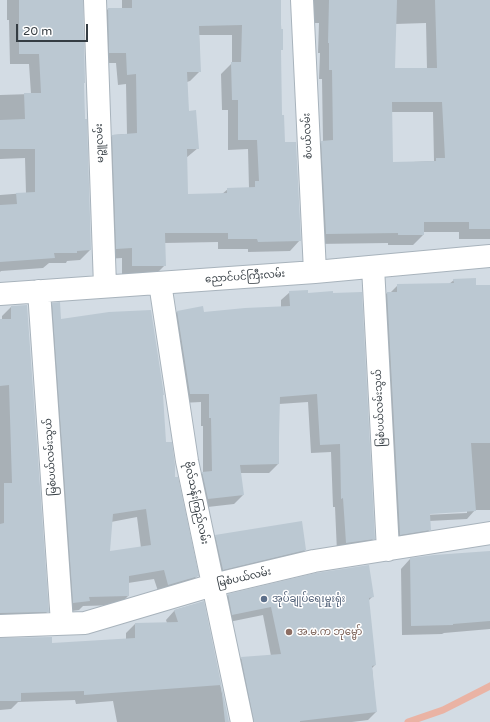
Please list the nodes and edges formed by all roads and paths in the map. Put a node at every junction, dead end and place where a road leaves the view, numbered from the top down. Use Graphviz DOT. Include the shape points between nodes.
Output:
graph roads {
  1 [pos="95,0"];
  2 [pos="302,0"];
  3 [pos="490,256"];
  4 [pos="372,267"];
  5 [pos="315,272"];
  6 [pos="160,283"];
  7 [pos="105,286"];
  8 [pos="39,291"];
  9 [pos="0,294"];
  10 [pos="490,534"];
  11 [pos="388,550"];
  12 [pos="213,585"];
  13 [pos="62,623"];
  14 [pos="0,626"];
  15 [pos="242,722"];
  1 -- 7 [label="street, မဉ္ဇူလမ်း"];
  2 -- 5 [label="street, စံပယ်လမ်း"];
  3 -- 4 [label="street, ညောင်ပင်ကြီးလမ်း"];
  4 -- 5 [label="street, ညောင်ပင်ကြီးလမ်း"];
  4 -- 11 [label="street, မြစံပယ်လမ်းသွယ်"];
  5 -- 6 [label="street, ညောင်ပင်ကြီးလမ်း"];
  6 -- 7 [label="street, ညောင်ပင်ကြီးလမ်း"];
  6 -- 12 [label="street, ဗိုလ်သန်းကြည်လမ်း" via="187,462"];
  7 -- 8 [label="street, ညောင်ပင်ကြီးလမ်း"];
  8 -- 9 [label="street, ညောင်ပင်ကြီးလမ်း"];
  8 -- 13 [label="street, မြစံပယ်လမ်းသွယ်"];
  10 -- 11 [label="street, မြစံပယ်လမ်း"];
  11 -- 12 [label="street, မြစံပယ်လမ်း" via="314,561"];
  12 -- 13 [label="street, မြစံပယ်လမ်း" via="85,622"];
  12 -- 15 [label="street, ဗိုလ်သန်းကြည်လမ်း"];
  13 -- 14 [label="street, မြစံပယ်လမ်း"];
}
